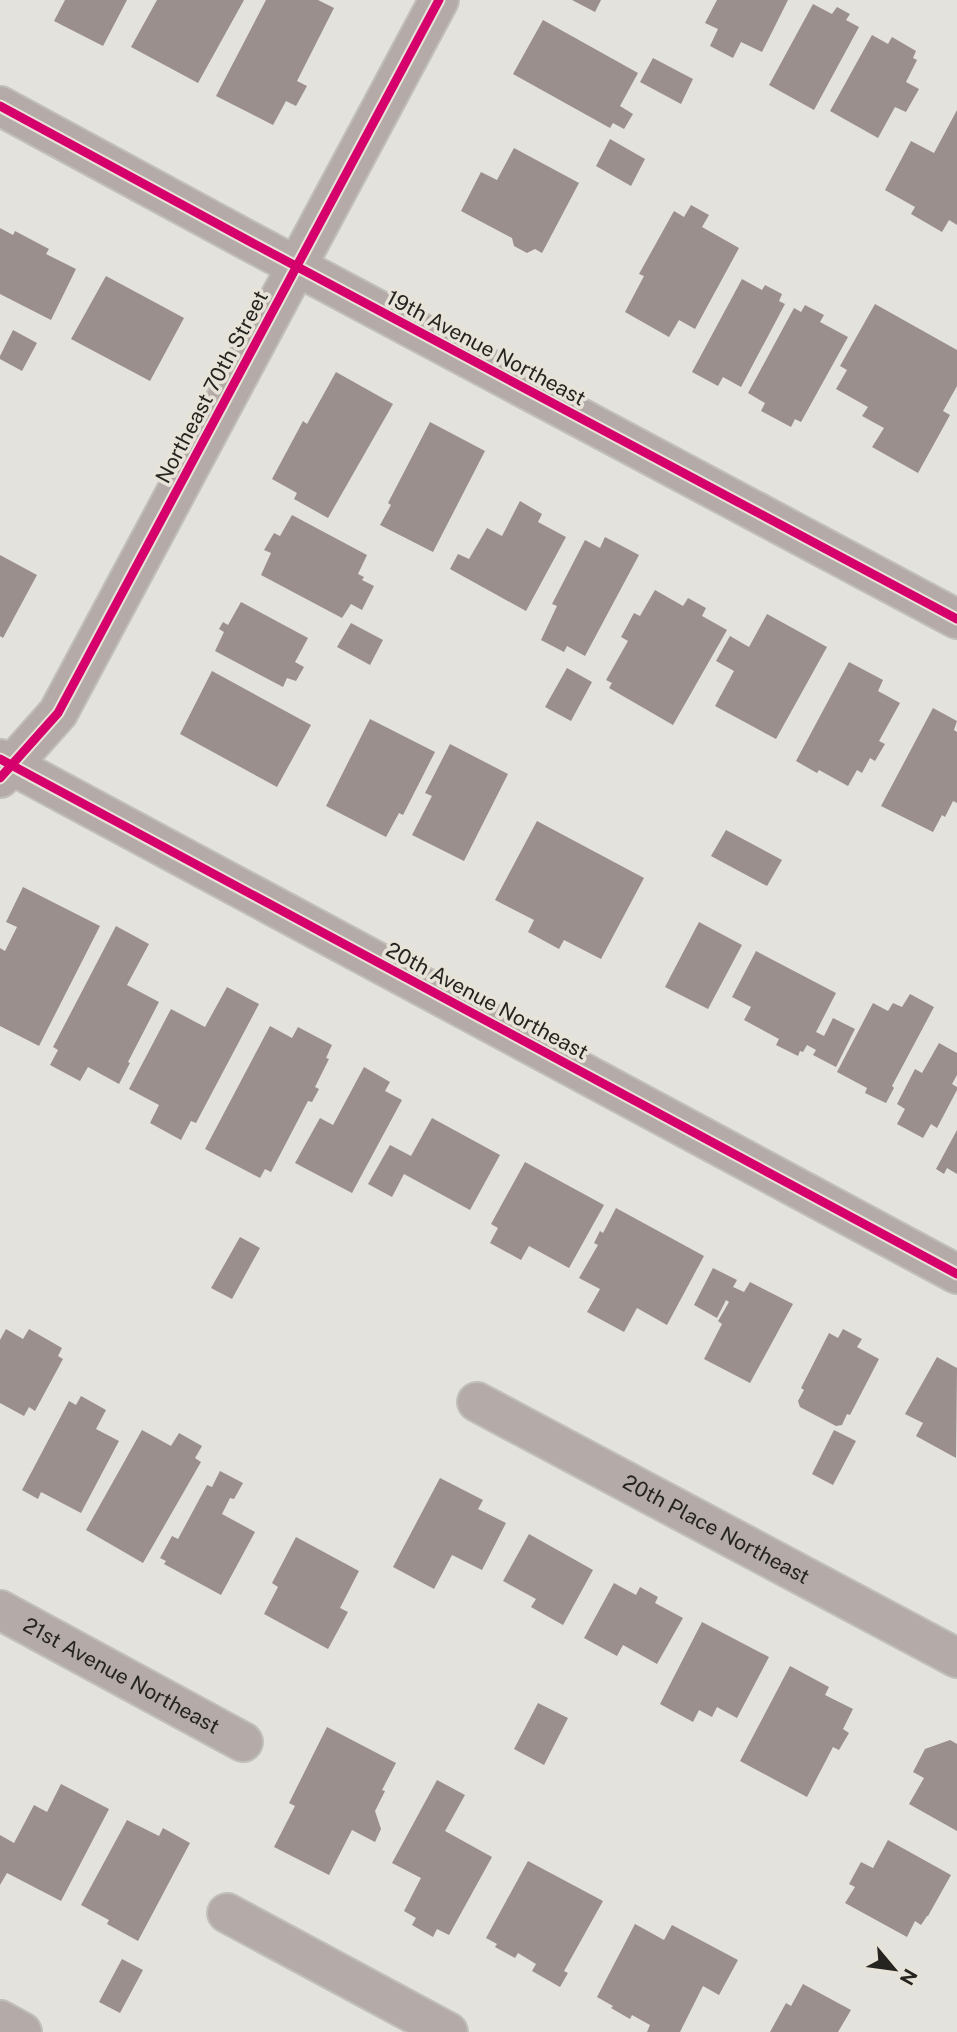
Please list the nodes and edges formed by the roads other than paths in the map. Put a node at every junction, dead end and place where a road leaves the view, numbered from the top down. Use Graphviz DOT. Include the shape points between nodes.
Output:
graph roads {
  1 [pos="439,0"];
  2 [pos="0,106"];
  3 [pos="296,266"];
  4 [pos="957,619"];
  5 [pos="4,768"];
  6 [pos="957,1274"];
  7 [pos="477,1402"];
  8 [pos="0,1610"];
  9 [pos="957,1658"];
  10 [pos="243,1742"];
  11 [pos="227,1913"];
  12 [pos="0,2020"];
  13 [pos="22,2032"];
  14 [pos="449,2032"];
  1 -- 3 [label="street, Northeast 70th Street"];
  2 -- 3 [label="street, 19th Avenue Northeast"];
  3 -- 4 [label="street, 19th Avenue Northeast"];
  3 -- 5 [label="street, Northeast 70th Street" via="58,713"];
  5 -- 6 [label="street, 20th Avenue Northeast"];
  7 -- 9 [label="street, 20th Place Northeast"];
  8 -- 10 [label="street, 21st Avenue Northeast"];
  11 -- 14 [label="street"];
  12 -- 13 [label="street"];
}
